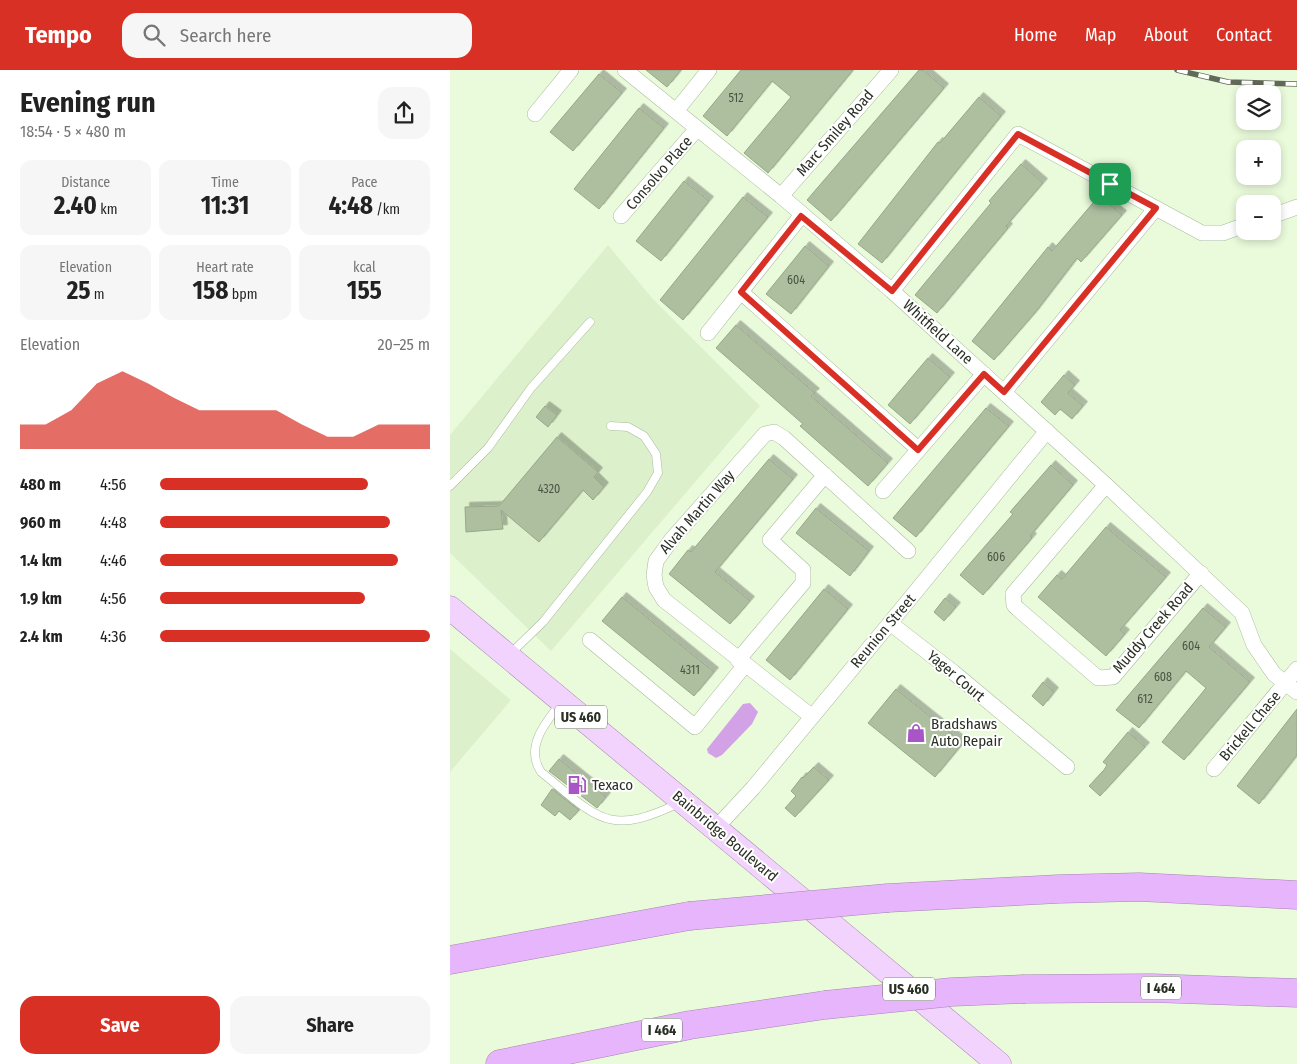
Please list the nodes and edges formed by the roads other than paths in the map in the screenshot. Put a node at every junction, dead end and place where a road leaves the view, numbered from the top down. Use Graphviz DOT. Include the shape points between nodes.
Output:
graph roads {
  1 [pos="571,70"];
  2 [pos="625,70"];
  3 [pos="709,70"];
  4 [pos="891,70"];
  5 [pos="676,110"];
  6 [pos="535,114"];
  7 [pos="696,130"];
  8 [pos="780,196"];
  9 [pos="1156,208"];
  10 [pos="1297,208"];
  11 [pos="1281,213"];
  12 [pos="621,216"];
  13 [pos="801,216"];
  14 [pos="1236,228"];
  15 [pos="892,291"];
  16 [pos="741,292"];
  17 [pos="590,322"];
  18 [pos="708,333"];
  19 [pos="984,374"];
  20 [pos="1004,392"];
  21 [pos="611,426"];
  22 [pos="1047,431"];
  23 [pos="918,450"];
  24 [pos="825,475"];
  25 [pos="1106,485"];
  26 [pos="450,486"];
  27 [pos="882,490"];
  28 [pos="908,551"];
  29 [pos="1201,573"];
  30 [pos="450,600"];
  31 [pos="457,614"];
  32 [pos="890,623"];
  33 [pos="590,640"];
  34 [pos="508,656"];
  35 [pos="742,663"];
  36 [pos="1297,670"];
  37 [pos="1291,687"];
  38 [pos="562,701"];
  39 [pos="811,716"];
  40 [pos="1067,768"];
  41 [pos="1214,769"];
  42 [pos="683,801"];
  43 [pos="716,828"];
  44 [pos="1297,895"];
  45 [pos="450,960"];
  46 [pos="1297,993"];
  47 [pos="500,1064"];
  48 [pos="1000,1064"];
  1 -- 6 [label="street"];
  2 -- 5 [label="street, Whitfield Lane"];
  3 -- 5 [label="street"];
  4 -- 8 [label="street, Marc Smiley Road"];
  5 -- 7 [label="street, Whitfield Lane"];
  7 -- 8 [label="street, Whitfield Lane"];
  7 -- 12 [label="street, Consolvo Place"];
  8 -- 13 [label="street, Whitfield Lane"];
  9 -- 14 [label="street" via="1202,233 1223,233"];
  9 -- 15 [label="street" via="1018,134"];
  9 -- 20 [label="street"];
  10 -- 11 [label="street"];
  13 -- 15 [label="street, Whitfield Lane"];
  13 -- 16 [label="street"];
  15 -- 19 [label="street, Whitfield Lane"];
  16 -- 18 [label="street"];
  16 -- 23 [label="street"];
  17 -- 26 [label="lane" via="531,388 488,448"];
  19 -- 20 [label="street, Whitfield Lane"];
  19 -- 23 [label="street"];
  20 -- 22 [label="street, Whitfield Lane"];
  21 -- 34 [label="lane" via="628,427 644,436 656,454 658,473 647,492 542,622"];
  22 -- 25 [label="street, Whitfield Lane"];
  22 -- 32 [label="street, Reunion Street"];
  23 -- 27 [label="street"];
  24 -- 28 [label="street, Alvah Martin Way"];
  24 -- 35 [label="street" via="770,540 803,570 803,583"];
  24 -- 35 [label="street, Alvah Martin Way" via="784,438 774,432 765,434 656,561 656,587 664,600"];
  25 -- 29 [label="street, Whitfield Lane"];
  25 -- 29 [label="street, Muddy Creek Road" via="1013,594 1014,605 1018,609 1098,678 1113,677"];
  29 -- 37 [label="street, Whitfield Lane" via="1242,612 1254,645 1274,674"];
  30 -- 31 [label="main road, US 460"];
  31 -- 34 [label="main road, Bainbridge Boulevard / US 460"];
  32 -- 39 [label="street, Reunion Street"];
  32 -- 40 [label="street, Yager Court"];
  33 -- 35 [label="street" via="695,727"];
  34 -- 38 [label="main road, Bainbridge Boulevard / US 460"];
  35 -- 39 [label="street, Alvah Martin Way"];
  36 -- 37 [label="street"];
  37 -- 41 [label="street, Brickell Chase"];
  38 -- 42 [label="main road, Bainbridge Boulevard / US 460"];
  38 -- 42 [label="lane" via="549,717 533,749 535,764 541,772 590,812 609,820 643,817"];
  39 -- 43 [label="street, Reunion Street"];
  42 -- 43 [label="main road, Bainbridge Boulevard / US 460"];
  43 -- 48 [label="main road, Bainbridge Boulevard / US 460"];
  44 -- 45 [label="highway, bridge" via="1139,887 888,898 689,916"];
  46 -- 47 [label="highway, I 464, bridge" via="1151,988 952,992 825,1005 690,1025"];
}
